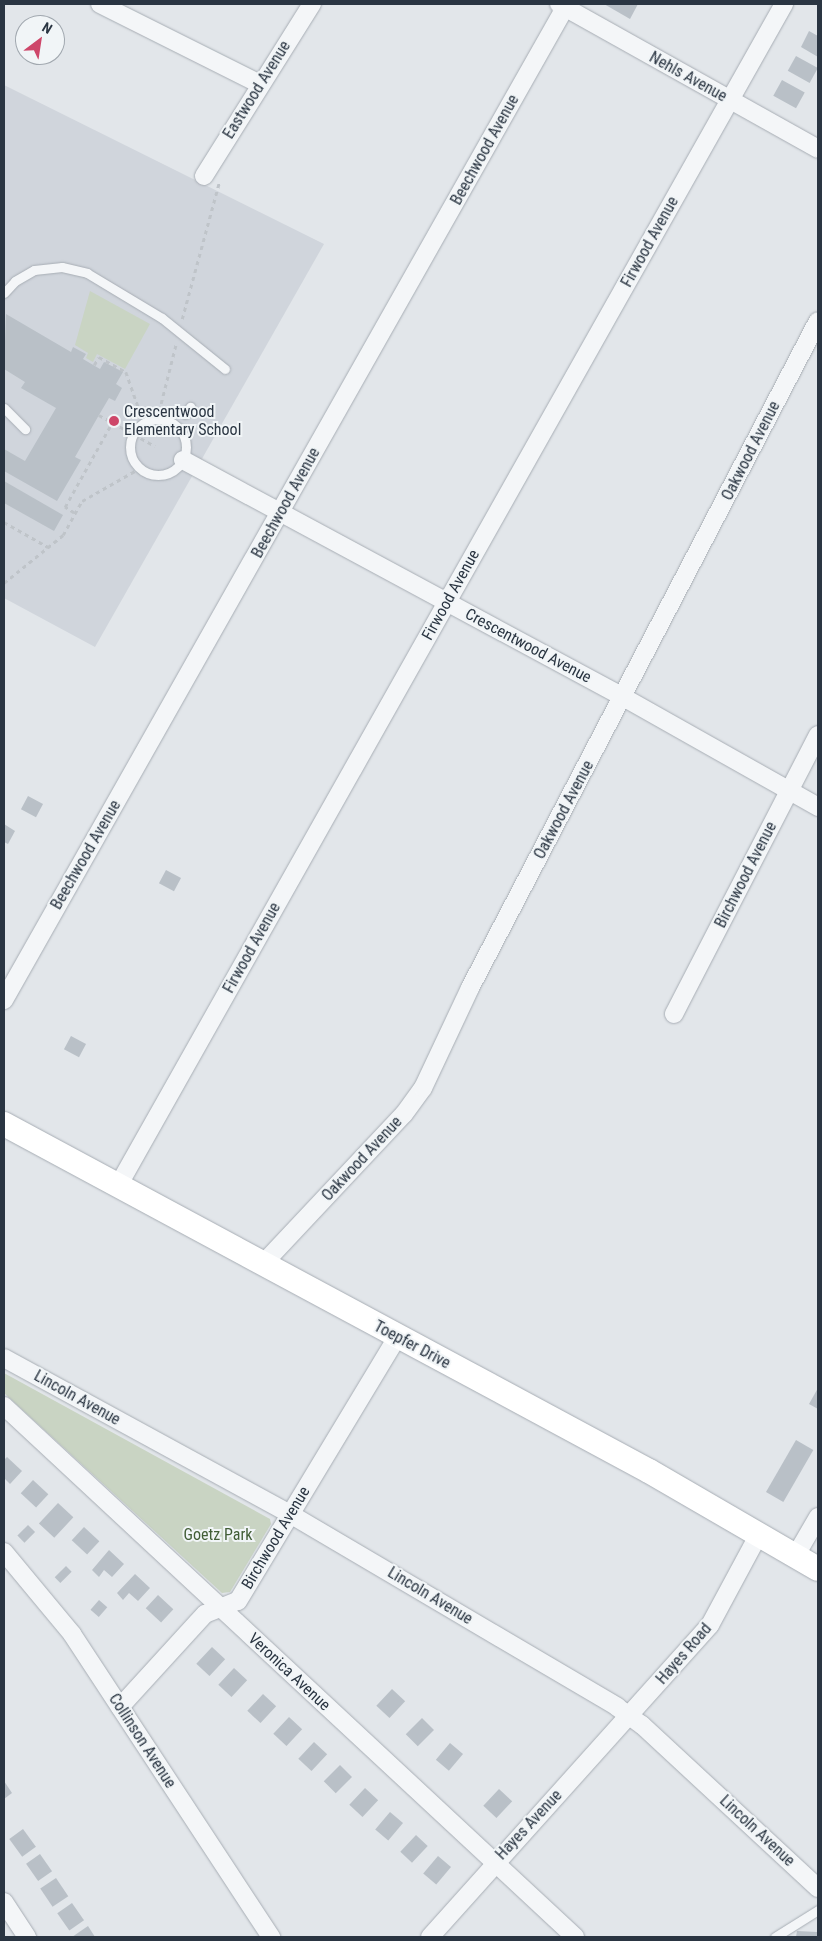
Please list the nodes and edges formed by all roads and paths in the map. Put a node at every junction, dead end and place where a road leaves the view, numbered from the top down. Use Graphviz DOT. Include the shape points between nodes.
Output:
graph roads {
  1 [pos="100,4"];
  2 [pos="312,4"];
  3 [pos="784,4"];
  4 [pos="563,5"];
  5 [pos="260,84"];
  6 [pos="730,100"];
  7 [pos="818,149"];
  8 [pos="204,176"];
  9 [pos="4,293"];
  10 [pos="818,321"];
  11 [pos="179,333"];
  12 [pos="94,365"];
  13 [pos="225,369"];
  14 [pos="4,408"];
  15 [pos="99,415"];
  16 [pos="157,419"];
  17 [pos="112,423"];
  18 [pos="144,423"];
  19 [pos="25,428"];
  20 [pos="133,435"];
  21 [pos="154,446"];
  22 [pos="183,460"];
  23 [pos="140,468"];
  24 [pos="282,512"];
  25 [pos="74,513"];
  26 [pos="4,522"];
  27 [pos="48,547"];
  28 [pos="4,583"];
  29 [pos="447,603"];
  30 [pos="623,697"];
  31 [pos="818,735"];
  32 [pos="789,791"];
  33 [pos="818,807"];
  34 [pos="4,1000"];
  35 [pos="674,1014"];
  36 [pos="4,1124"];
  37 [pos="118,1186"];
  38 [pos="262,1266"];
  39 [pos="397,1337"];
  40 [pos="4,1358"];
  41 [pos="4,1406"];
  42 [pos="290,1514"];
  43 [pos="818,1517"];
  44 [pos="759,1534"];
  45 [pos="4,1552"];
  46 [pos="796,1556"];
  47 [pos="818,1569"];
  48 [pos="220,1608"];
  49 [pos="120,1707"];
  50 [pos="630,1716"];
  51 [pos="494,1862"];
  52 [pos="818,1888"];
  53 [pos="4,1902"];
  54 [pos="818,1910"];
  55 [pos="27,1937"];
  56 [pos="271,1937"];
  57 [pos="430,1937"];
  58 [pos="575,1937"];
  59 [pos="776,1937"];
  1 -- 5 [label="street"];
  2 -- 5 [label="street, Eastwood Avenue"];
  3 -- 6 [label="street, Firwood Avenue"];
  4 -- 6 [label="street, Nehls Avenue"];
  4 -- 24 [label="street, Beechwood Avenue"];
  5 -- 8 [label="street, Eastwood Avenue"];
  6 -- 7 [label="street, Nehls Avenue"];
  6 -- 29 [label="street, Firwood Avenue"];
  8 -- 11 [label="path" via="220,184"];
  9 -- 11 [label="lane" via="34,270 62,267 87,273 162,318"];
  10 -- 30 [label="street, Oakwood Avenue"];
  11 -- 13 [label="lane"];
  11 -- 16 [label="path"];
  12 -- 18 [label="path" via="99,357 126,372"];
  14 -- 19 [label="lane"];
  15 -- 17 [label="path"];
  16 -- 18 [label="lane"];
  16 -- 22 [label="lane" via="177,426 184,436"];
  17 -- 20 [label="path"];
  17 -- 25 [label="path" via="65,507"];
  18 -- 20 [label="lane"];
  20 -- 21 [label="path"];
  20 -- 23 [label="lane" via="130,446 132,458"];
  22 -- 23 [label="lane" via="175,469 163,474 151,474"];
  22 -- 24 [label="street, Crescentwood Avenue"];
  23 -- 25 [label="path" via="82,502"];
  24 -- 29 [label="street, Crescentwood Avenue"];
  24 -- 34 [label="street, Beechwood Avenue"];
  25 -- 27 [label="path" via="63,535"];
  26 -- 27 [label="path"];
  27 -- 28 [label="path"];
  29 -- 30 [label="street, Crescentwood Avenue"];
  29 -- 37 [label="street, Firwood Avenue"];
  30 -- 32 [label="street, Crescentwood Avenue"];
  30 -- 38 [label="street, Oakwood Avenue" via="470,988 423,1088 404,1114"];
  31 -- 32 [label="street, Birchwood Avenue"];
  32 -- 33 [label="street, Crescentwood Avenue"];
  32 -- 35 [label="street, Birchwood Avenue"];
  36 -- 37 [label="street, Toepfer Drive"];
  37 -- 38 [label="street, Toepfer Drive"];
  38 -- 39 [label="street, Toepfer Drive"];
  39 -- 42 [label="street, Birchwood Avenue"];
  39 -- 44 [label="street, Toepfer Drive" via="649,1470"];
  40 -- 42 [label="street, Lincoln Avenue"];
  41 -- 48 [label="street, Veronica Avenue"];
  42 -- 48 [label="street, Birchwood Avenue" via="238,1602"];
  42 -- 50 [label="street, Lincoln Avenue"];
  43 -- 46 [label="street"];
  44 -- 46 [label="street, Toepfer Drive"];
  44 -- 50 [label="street, Hayes Road" via="710,1625"];
  45 -- 49 [label="street, Collinson Avenue" via="72,1634"];
  46 -- 47 [label="street, Toepfer Drive"];
  48 -- 49 [label="street, Birchwood Avenue" via="205,1614"];
  48 -- 51 [label="street, Veronica Avenue"];
  49 -- 56 [label="street, Collinson Avenue"];
  50 -- 51 [label="street, Hayes Avenue"];
  50 -- 52 [label="street, Lincoln Avenue"];
  51 -- 57 [label="street, Hayes Avenue"];
  51 -- 58 [label="street, Veronica Avenue"];
  53 -- 55 [label="street"];
  54 -- 59 [label="lane"];
}
